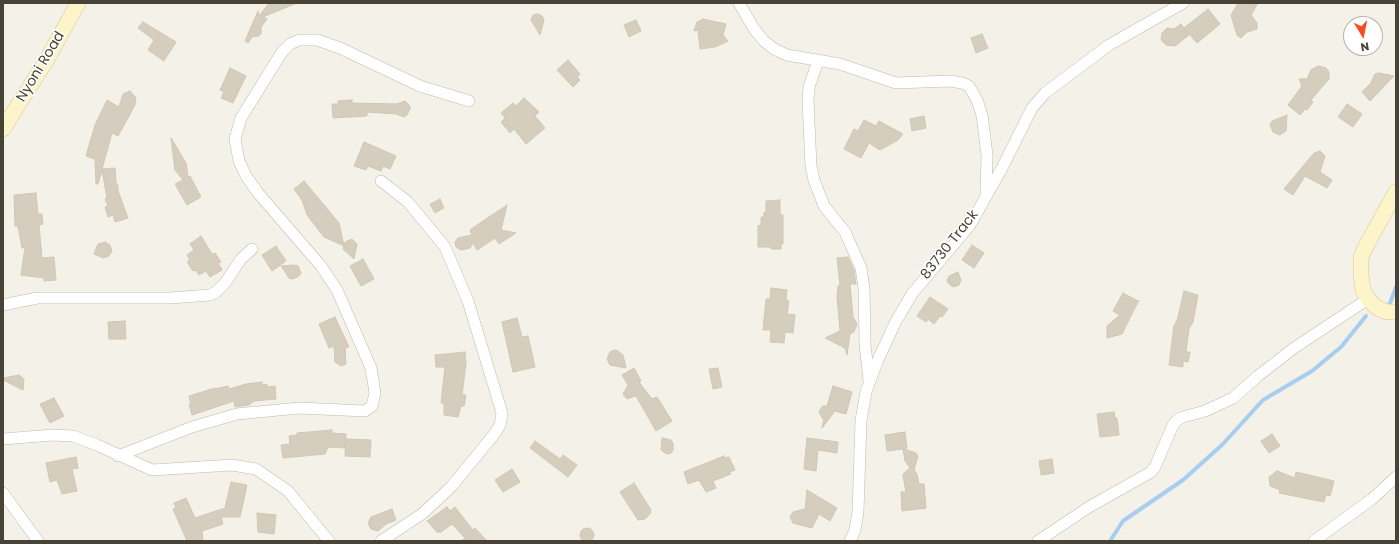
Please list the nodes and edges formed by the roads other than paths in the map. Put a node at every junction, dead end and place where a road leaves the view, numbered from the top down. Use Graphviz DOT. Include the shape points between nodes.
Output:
graph roads {
  1 [pos="78,3"];
  2 [pos="739,3"];
  3 [pos="1183,3"];
  4 [pos="818,61"];
  5 [pos="469,101"];
  6 [pos="3,130"];
  7 [pos="381,181"];
  8 [pos="1396,192"];
  9 [pos="986,197"];
  10 [pos="252,249"];
  11 [pos="1368,299"];
  12 [pos="3,305"];
  13 [pos="1396,312"];
  14 [pos="869,384"];
  15 [pos="3,440"];
  16 [pos="118,456"];
  17 [pos="1396,477"];
  18 [pos="3,493"];
  19 [pos="38,541"];
  20 [pos="329,541"];
  21 [pos="381,541"];
  22 [pos="850,541"];
  23 [pos="1038,541"];
  24 [pos="1314,541"];
  1 -- 6 [label="street, Nyoni Road"];
  2 -- 4 [label="street" via="754,29 774,49 786,55"];
  3 -- 9 [label="street, 83730 Track" via="1109,45 1044,93 1032,108"];
  4 -- 9 [label="street" via="840,64 896,83 950,81 969,86 982,115 987,155"];
  4 -- 14 [label="street" via="809,87 808,100 811,166 824,206 845,232 863,275"];
  5 -- 16 [label="street" via="420,86 340,48 317,40 299,40 282,52 241,118 235,139 239,161 258,193 322,266 337,290 371,368 375,393 372,406 365,411 299,408 237,414 192,427"];
  7 -- 21 [label="street" via="408,202 445,247 468,302 502,413 496,432 451,487 422,514"];
  8 -- 11 [label="street" via="1361,258 1363,291"];
  9 -- 14 [label="street, 83730 Track" via="970,225 912,294 892,329"];
  10 -- 12 [label="street" via="241,259 225,283 210,295 170,298 37,298"];
  11 -- 13 [label="street" via="1377,308"];
  11 -- 23 [label="street" via="1294,348 1233,398 1177,420 1155,467 1150,472 1089,507"];
  14 -- 22 [label="street, 83730 Track" via="861,420 858,512"];
  15 -- 16 [label="street" via="31,436 73,436"];
  16 -- 20 [label="street" via="152,470 232,465 256,469 288,491"];
  17 -- 24 [label="street" via="1376,496"];
  18 -- 19 [label="street"];
}
